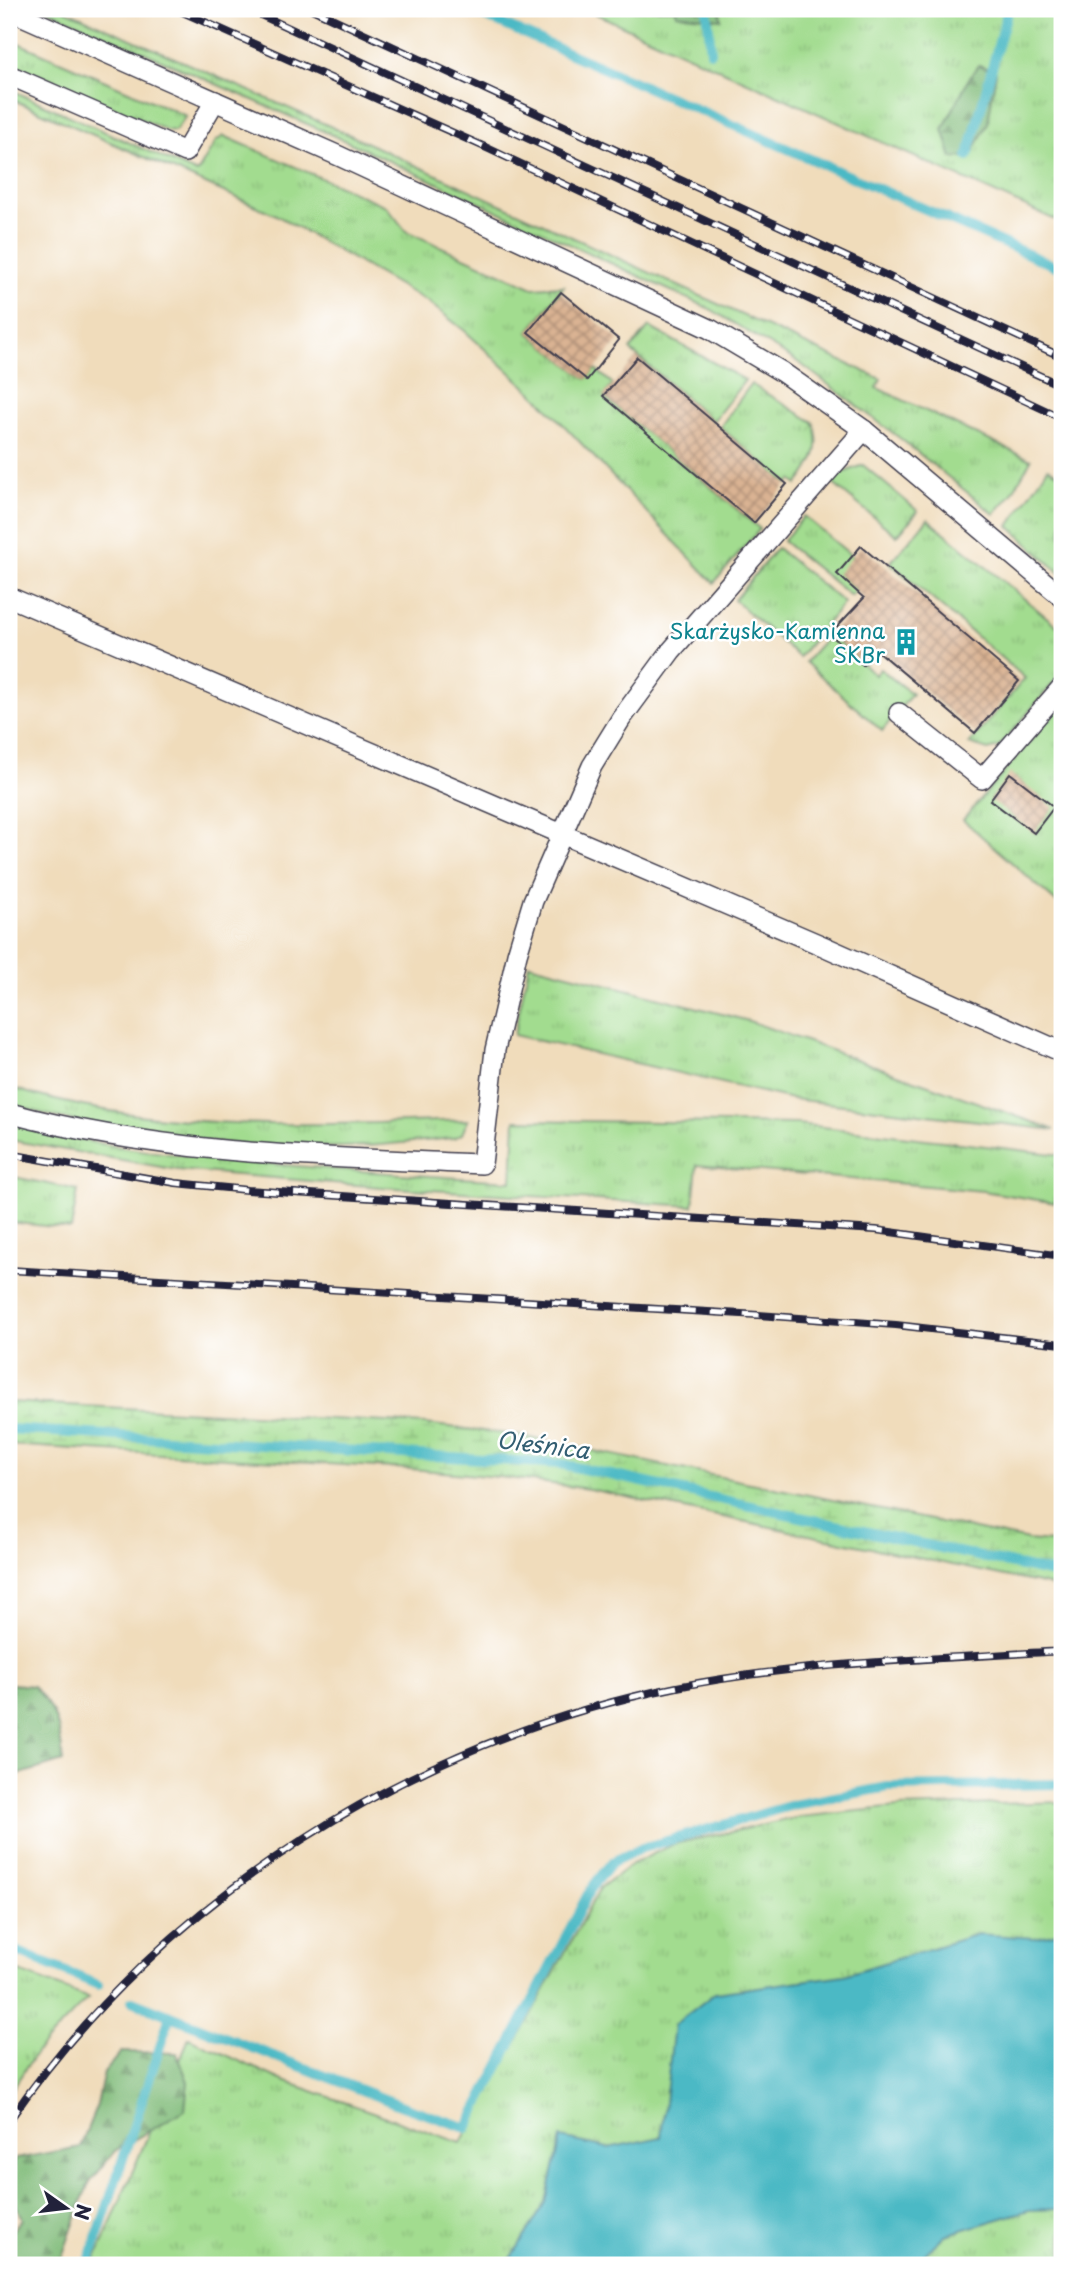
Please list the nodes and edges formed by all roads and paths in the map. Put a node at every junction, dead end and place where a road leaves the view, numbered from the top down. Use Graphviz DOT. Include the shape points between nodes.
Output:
graph roads {
  1 [pos="9,10"];
  2 [pos="9,75"];
  3 [pos="215,101"];
  4 [pos="864,430"];
  5 [pos="9,597"];
  6 [pos="1062,597"];
  7 [pos="1062,687"];
  8 [pos="899,713"];
  9 [pos="563,835"];
  10 [pos="1062,1052"];
  11 [pos="9,1113"];
  1 -- 3 [label="lane"];
  2 -- 3 [label="lane" via="185,152"];
  3 -- 4 [label="lane" via="669,308 770,365"];
  4 -- 6 [label="lane"];
  4 -- 9 [label="lane" via="671,651 592,766"];
  5 -- 9 [label="lane"];
  7 -- 8 [label="lane" via="982,779"];
  9 -- 10 [label="lane"];
  9 -- 11 [label="lane" via="533,901 517,954 495,1050 482,1164 193,1149 103,1136"];
}
